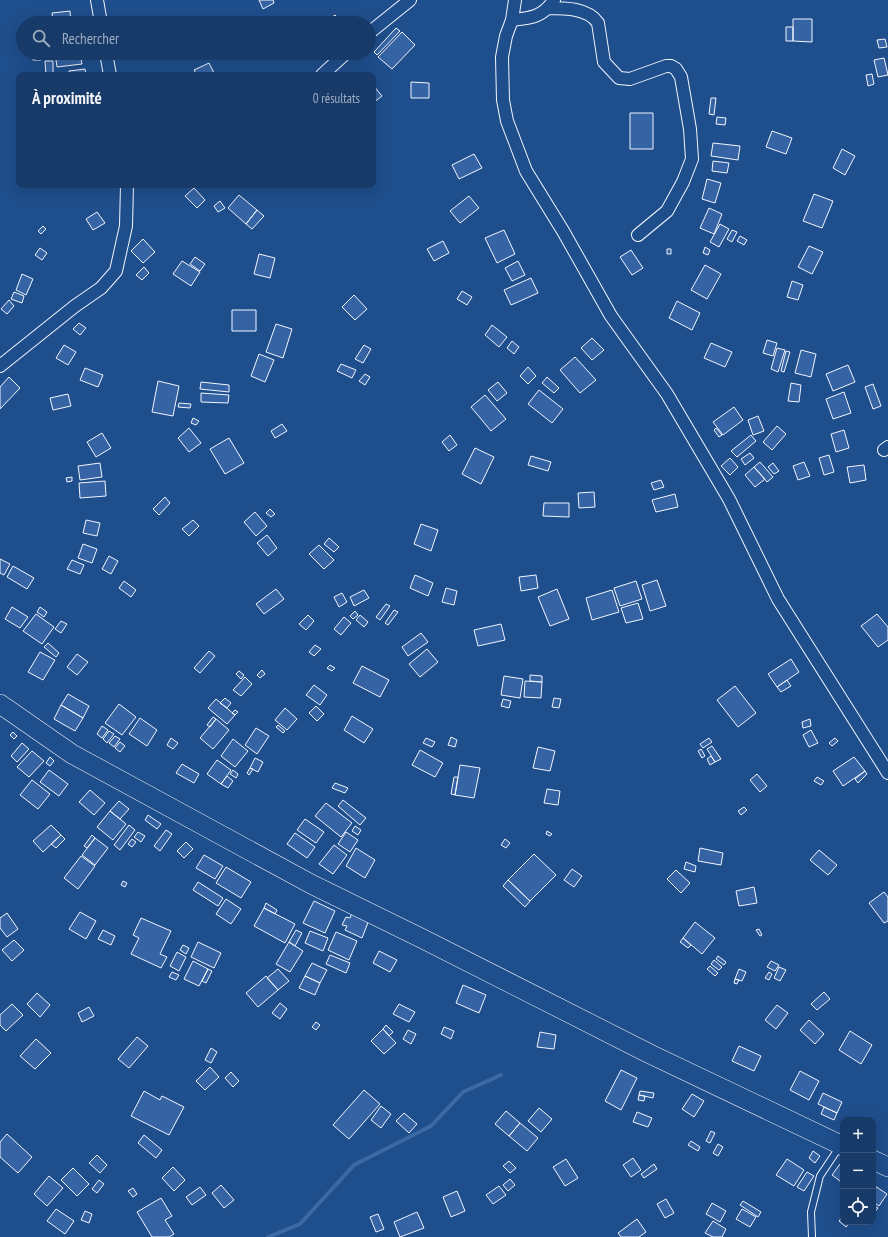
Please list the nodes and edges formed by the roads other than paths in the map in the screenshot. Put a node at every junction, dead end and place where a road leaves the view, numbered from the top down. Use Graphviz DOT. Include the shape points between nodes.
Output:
graph roads {
  1 [pos="97,0"];
  2 [pos="410,0"];
  3 [pos="515,0"];
  4 [pos="551,4"];
  5 [pos="100,16"];
  6 [pos="512,20"];
  7 [pos="376,27"];
  8 [pos="107,60"];
  9 [pos="338,60"];
  10 [pos="109,72"];
  11 [pos="325,72"];
  12 [pos="127,188"];
  13 [pos="638,235"];
  14 [pos="0,366"];
  15 [pos="0,704"];
  16 [pos="888,772"];
  17 [pos="840,1145"];
  18 [pos="840,1149"];
  19 [pos="876,1161"];
  20 [pos="888,1167"];
  21 [pos="812,1237"];
  1 -- 5 [label="street"];
  2 -- 7 [label="street"];
  3 -- 6 [label="street"];
  4 -- 6 [label="street" via="537,16"];
  4 -- 13 [label="street" via="594,17 598,23 604,62 619,78 630,79 666,66 676,69 681,77 690,129 692,159 667,211"];
  6 -- 16 [label="street" via="502,57 503,100 507,121 526,171 611,316 667,394 729,499 778,599"];
  8 -- 10 [label="street"];
  9 -- 11 [label="street"];
  12 -- 14 [label="street" via="126,226 116,271 101,288 74,306"];
  15 -- 17 [label="main road" via="72,754 311,884 657,1057"];
  18 -- 21 [label="lane" via="820,1176 811,1212"];
  19 -- 20 [label="main road"];
}
